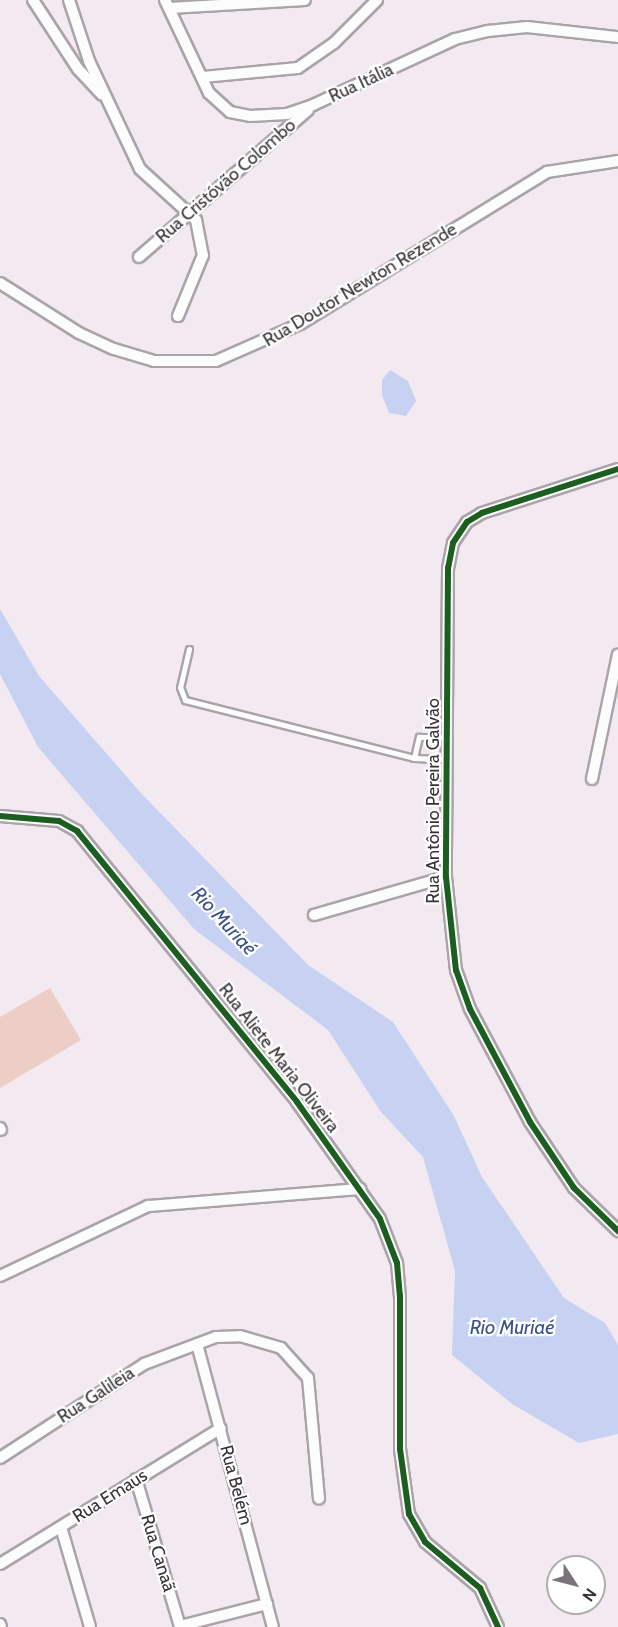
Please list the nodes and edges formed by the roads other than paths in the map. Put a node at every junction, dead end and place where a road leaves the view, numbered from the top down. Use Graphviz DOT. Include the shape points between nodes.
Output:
graph roads {
  1 [pos="33,0"];
  2 [pos="69,0"];
  3 [pos="305,0"];
  4 [pos="377,0"];
  5 [pos="167,4"];
  6 [pos="618,37"];
  7 [pos="203,77"];
  8 [pos="109,102"];
  9 [pos="313,105"];
  10 [pos="618,161"];
  11 [pos="192,214"];
  12 [pos="139,257"];
  13 [pos="0,283"];
  14 [pos="178,316"];
  15 [pos="618,469"];
  16 [pos="189,649"];
  17 [pos="618,655"];
  18 [pos="613,691"];
  19 [pos="447,737"];
  20 [pos="414,758"];
  21 [pos="447,759"];
  22 [pos="592,779"];
  23 [pos="0,816"];
  24 [pos="446,877"];
  25 [pos="314,915"];
  26 [pos="360,1189"];
  27 [pos="618,1231"];
  28 [pos="0,1276"];
  29 [pos="197,1344"];
  30 [pos="221,1428"];
  31 [pos="0,1458"];
  32 [pos="136,1479"];
  33 [pos="319,1498"];
  34 [pos="61,1527"];
  35 [pos="0,1564"];
  36 [pos="267,1604"];
  37 [pos="90,1627"];
  38 [pos="180,1627"];
  39 [pos="273,1627"];
  40 [pos="498,1627"];
  1 -- 8 [label="street" via="78,69"];
  2 -- 8 [label="street"];
  3 -- 5 [label="street"];
  4 -- 7 [label="street" via="333,43 298,68"];
  5 -- 7 [label="street, Rua Itália"];
  6 -- 9 [label="street, Rua Itália" via="527,27 477,34"];
  7 -- 9 [label="street, Rua Itália" via="209,93 230,112 264,116"];
  8 -- 11 [label="street" via="140,169"];
  9 -- 11 [label="street, Rua Cristóvão Colombo"];
  10 -- 13 [label="street, Rua Doutor Newton Rezende" via="547,172 300,324 216,361 154,361 114,349 78,333"];
  11 -- 12 [label="street, Rua Cristóvão Colombo"];
  11 -- 14 [label="street" via="203,255"];
  15 -- 19 [label="street, Rua Antônio Pereira Galvão" via="482,513 459,532 448,568"];
  16 -- 20 [label="lane" via="180,687 185,700"];
  17 -- 18 [label="street"];
  18 -- 22 [label="street"];
  19 -- 20 [label="lane" via="417,738"];
  19 -- 21 [label="street, Rua Antônio Pereira Galvão"];
  20 -- 21 [label="lane"];
  21 -- 24 [label="street, Rua Antônio Pereira Galvão"];
  23 -- 26 [label="street, Rua Aliete Maria Oliveira" via="59,821 77,831 297,1102"];
  24 -- 25 [label="street"];
  24 -- 27 [label="street, Rua Antônio Pereira Galvão" via="456,970 470,1009 530,1122 574,1188"];
  26 -- 28 [label="street" via="148,1206"];
  26 -- 40 [label="street, Rua Aliete Maria Oliveira" via="380,1219 397,1263 400,1449 410,1514 425,1542 480,1588"];
  29 -- 30 [label="street, Rua Belém"];
  29 -- 31 [label="street, Rua Galileia" via="144,1364"];
  29 -- 33 [label="street, Rua Galileia" via="216,1337 266,1340 296,1360 308,1378"];
  30 -- 32 [label="street, Rua Emaus"];
  30 -- 36 [label="street, Rua Belém"];
  32 -- 34 [label="street, Rua Emaus"];
  32 -- 38 [label="street, Rua Canaã"];
  34 -- 35 [label="street, Rua Emaus"];
  34 -- 37 [label="street"];
  36 -- 38 [label="street"];
  36 -- 39 [label="street, Rua Belém"];
}
